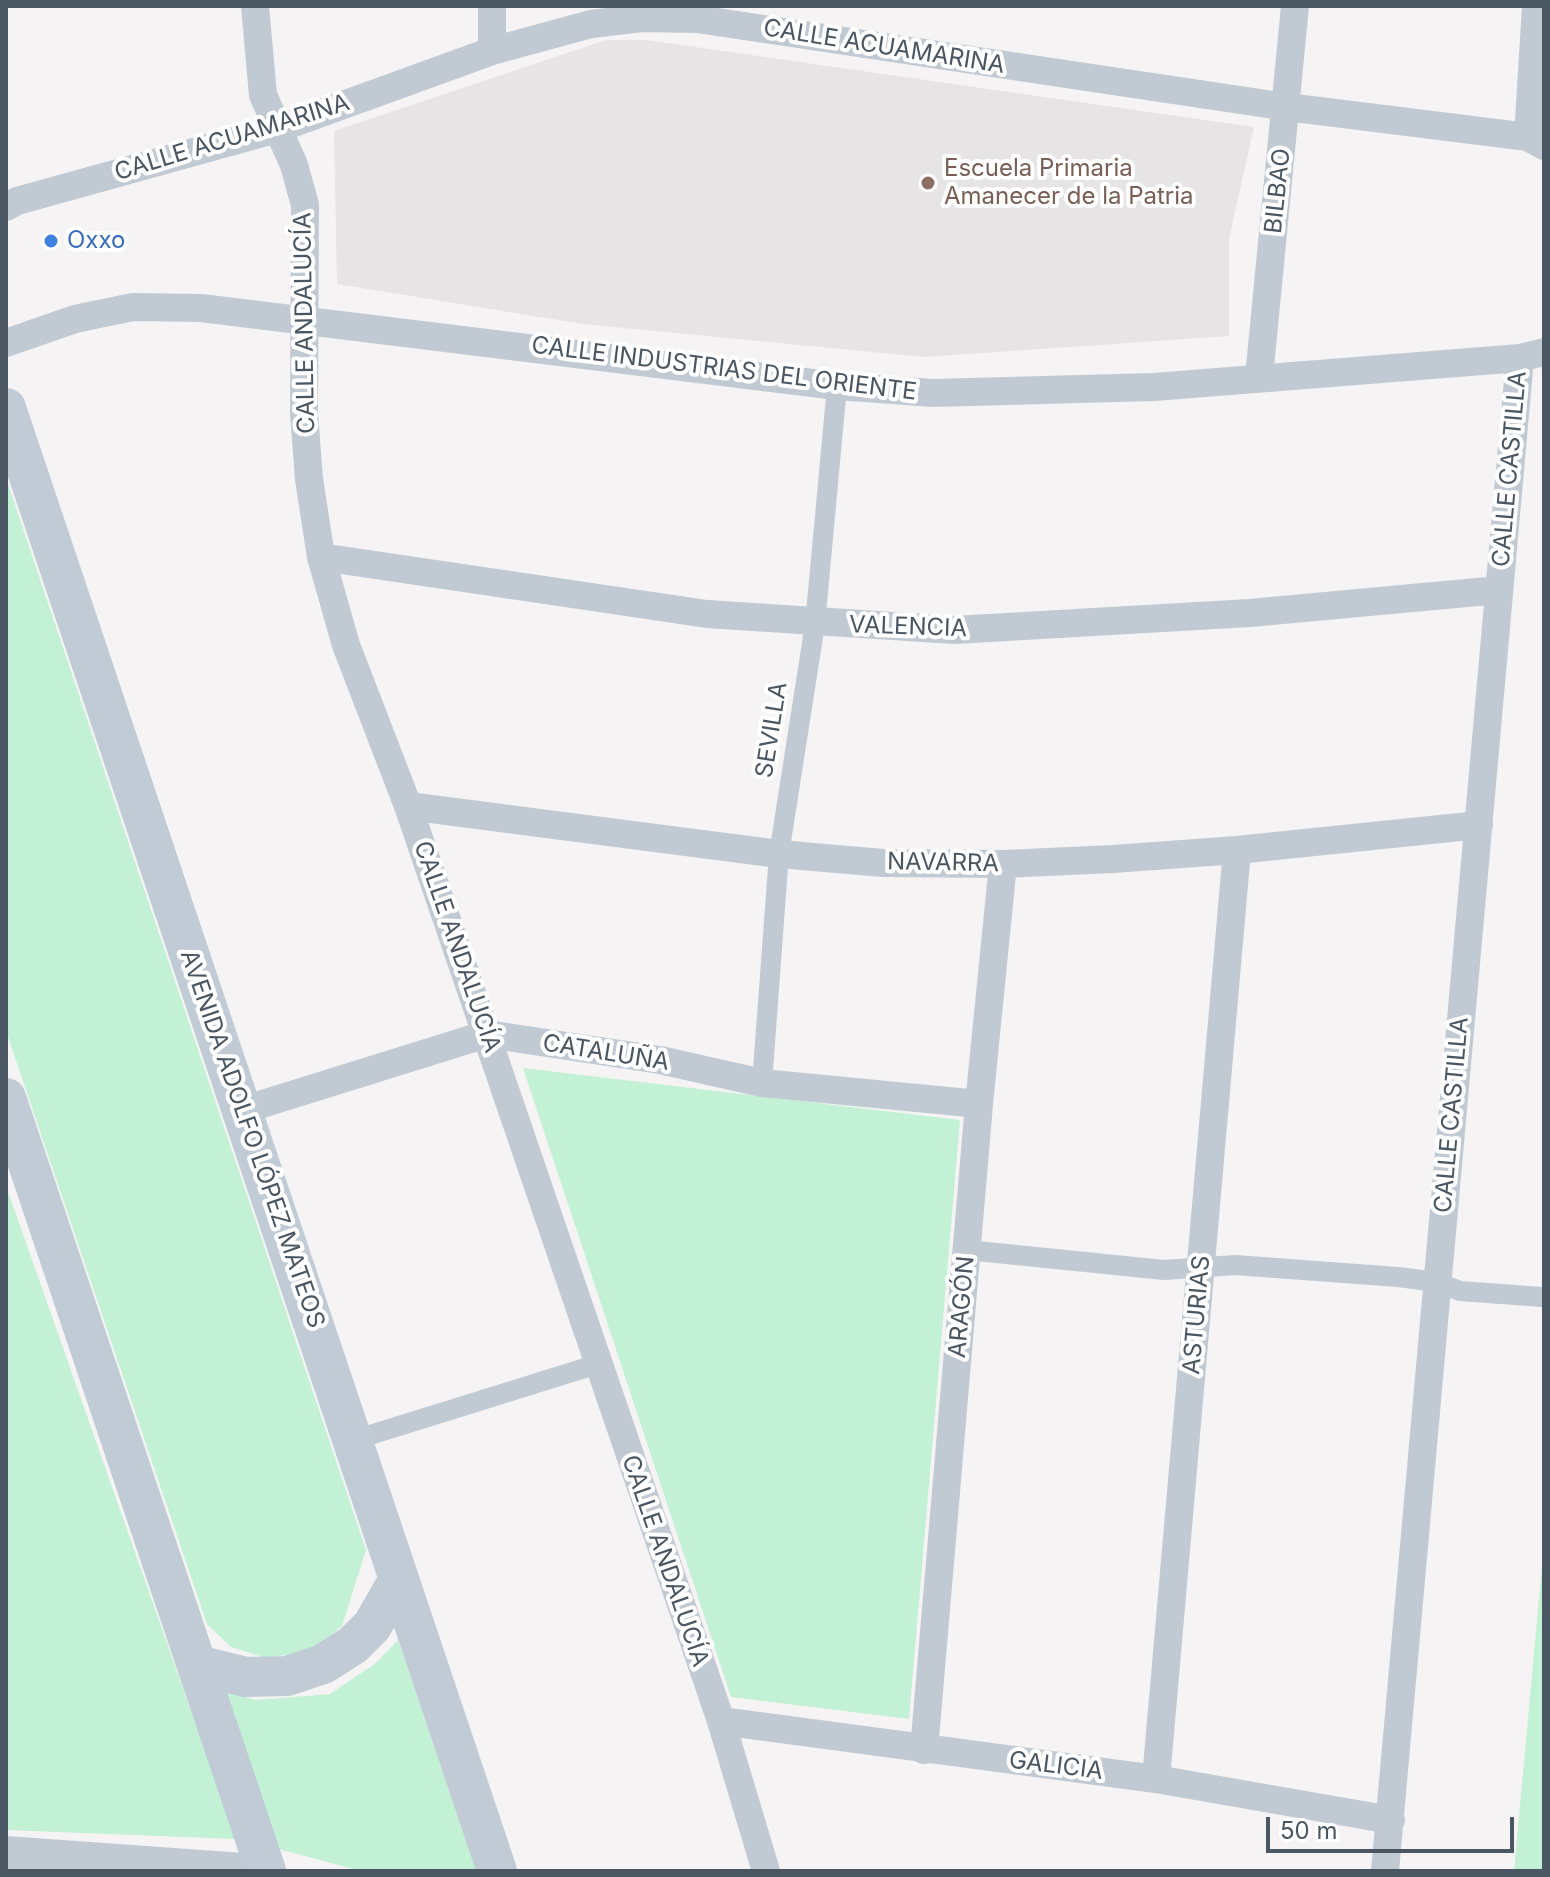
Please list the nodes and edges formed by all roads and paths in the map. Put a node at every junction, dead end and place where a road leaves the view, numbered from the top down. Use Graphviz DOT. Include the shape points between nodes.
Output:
graph roads {
  1 [pos="255,6"];
  2 [pos="492,6"];
  3 [pos="1295,6"];
  4 [pos="1536,6"];
  5 [pos="492,51"];
  6 [pos="1287,107"];
  7 [pos="277,129"];
  8 [pos="1536,141"];
  9 [pos="6,207"];
  10 [pos="303,319"];
  11 [pos="6,343"];
  12 [pos="1532,355"];
  13 [pos="1259,377"];
  14 [pos="837,386"];
  15 [pos="6,408"];
  16 [pos="321,557"];
  17 [pos="1499,590"];
  18 [pos="815,624"];
  19 [pos="408,806"];
  20 [pos="1479,825"];
  21 [pos="1237,850"];
  22 [pos="779,854"];
  23 [pos="1003,864"];
  24 [pos="487,1034"];
  25 [pos="762,1083"];
  26 [pos="6,1098"];
  27 [pos="979,1104"];
  28 [pos="243,1110"];
  29 [pos="967,1250"];
  30 [pos="1200,1266"];
  31 [pos="1437,1282"];
  32 [pos="1542,1297"];
  33 [pos="598,1364"];
  34 [pos="354,1440"];
  35 [pos="398,1581"];
  36 [pos="197,1665"];
  37 [pos="721,1721"];
  38 [pos="924,1750"];
  39 [pos="1156,1779"];
  40 [pos="1391,1820"];
  41 [pos="6,1853"];
  42 [pos="257,1871"];
  43 [pos="266,1871"];
  44 [pos="497,1871"];
  45 [pos="766,1871"];
  46 [pos="1385,1871"];
  1 -- 7 [label="street, CALLE ANDALUCÍA" via="257,66"];
  2 -- 5 [label="street"];
  3 -- 6 [label="street, BILBAO"];
  4 -- 8 [label="street"];
  5 -- 6 [label="street, CALLE ACUAMARINA" via="591,24 697,19"];
  5 -- 7 [label="street, CALLE ACUAMARINA"];
  6 -- 8 [label="street, CALLE ACUAMARINA"];
  6 -- 13 [label="street, BILBAO"];
  7 -- 9 [label="street, CALLE ACUAMARINA"];
  7 -- 10 [label="street, CALLE ANDALUCÍA" via="305,205"];
  10 -- 11 [label="street, CALLE INDUSTRIAS DEL ORIENTE" via="133,307 75,319"];
  10 -- 14 [label="street, CALLE INDUSTRIAS DEL ORIENTE"];
  10 -- 16 [label="street, CALLE ANDALUCÍA" via="309,479"];
  12 -- 13 [label="street, CALLE INDUSTRIAS DEL ORIENTE"];
  12 -- 17 [label="street, CALLE CASTILLA"];
  13 -- 14 [label="street, CALLE INDUSTRIAS DEL ORIENTE" via="1054,392 933,393"];
  14 -- 18 [label="street, SEVILLA"];
  15 -- 28 [label="main road, AVENIDA ADOLFO LÓPEZ MATEOS"];
  16 -- 18 [label="street, VALENCIA" via="676,610"];
  16 -- 19 [label="street, CALLE ANDALUCÍA" via="346,645"];
  17 -- 18 [label="street, VALENCIA" via="1083,625 954,630"];
  17 -- 20 [label="street, CALLE CASTILLA"];
  18 -- 22 [label="street, SEVILLA"];
  19 -- 22 [label="street, NAVARRA"];
  19 -- 24 [label="street, CALLE ANDALUCÍA"];
  20 -- 21 [label="street, NAVARRA"];
  20 -- 31 [label="street, CALLE CASTILLA"];
  21 -- 23 [label="street, NAVARRA"];
  21 -- 30 [label="street, ASTURIAS"];
  22 -- 23 [label="street, NAVARRA" via="883,863"];
  22 -- 25 [label="street, SEVILLA"];
  23 -- 27 [label="street, ARAGÓN"];
  24 -- 25 [label="street, CATALUÑA" via="660,1060"];
  24 -- 28 [label="street, CATALUÑA"];
  24 -- 33 [label="street, CALLE ANDALUCÍA"];
  25 -- 27 [label="street, CATALUÑA"];
  26 -- 36 [label="main road"];
  27 -- 29 [label="street, ARAGÓN"];
  28 -- 34 [label="main road, AVENIDA ADOLFO LÓPEZ MATEOS"];
  29 -- 30 [label="street" via="1164,1270"];
  29 -- 38 [label="street, ARAGÓN"];
  30 -- 31 [label="street"];
  30 -- 39 [label="street, ASTURIAS"];
  31 -- 32 [label="street" via="1460,1291"];
  31 -- 40 [label="street, CALLE CASTILLA"];
  33 -- 34 [label="street"];
  33 -- 37 [label="street, CALLE ANDALUCÍA"];
  34 -- 35 [label="main road, AVENIDA ADOLFO LÓPEZ MATEOS"];
  35 -- 36 [label="main road" via="372,1626 323,1664 287,1676 246,1677"];
  35 -- 44 [label="main road, AVENIDA ADOLFO LÓPEZ MATEOS"];
  36 -- 43 [label="main road"];
  37 -- 38 [label="street, GALICIA"];
  37 -- 45 [label="street, CALLE ANDALUCÍA"];
  38 -- 39 [label="street, GALICIA"];
  39 -- 40 [label="street, GALICIA"];
  40 -- 46 [label="street, CALLE CASTILLA"];
  41 -- 42 [label="street"];
}
